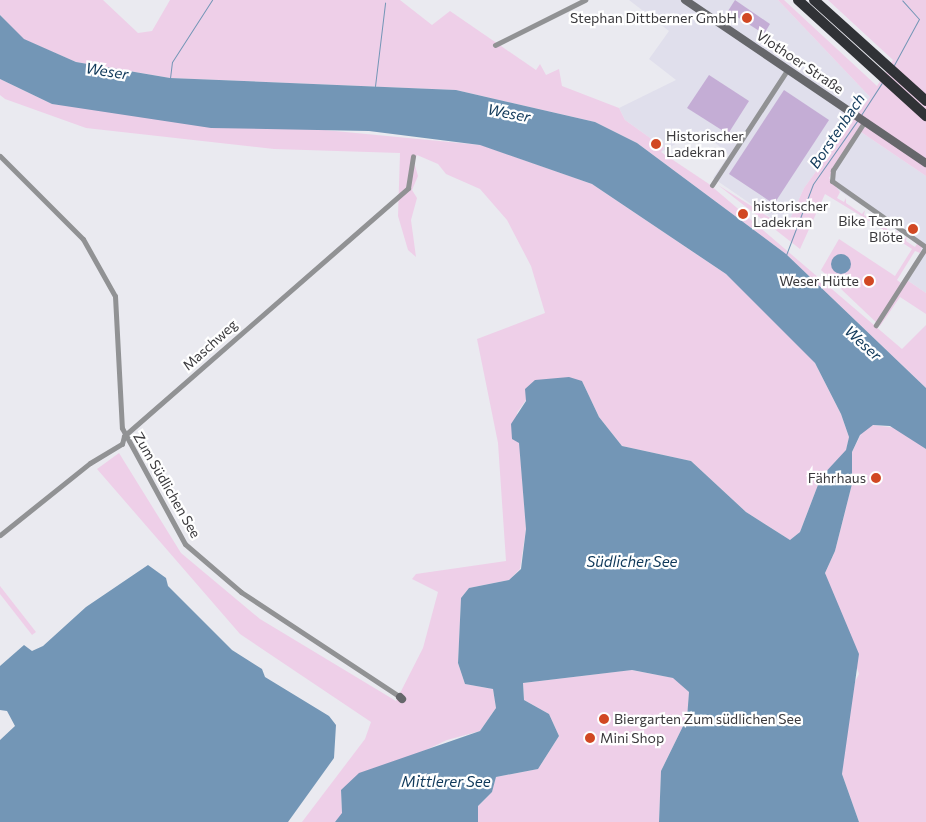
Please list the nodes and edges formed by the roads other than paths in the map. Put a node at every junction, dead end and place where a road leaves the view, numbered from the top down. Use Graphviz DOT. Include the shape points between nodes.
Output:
graph roads {
  1 [pos="585,0"];
  2 [pos="686,0"];
  3 [pos="798,0"];
  4 [pos="814,0"];
  5 [pos="495,45"];
  6 [pos="788,69"];
  7 [pos="926,101"];
  8 [pos="926,116"];
  9 [pos="865,121"];
  10 [pos="901,145"];
  11 [pos="0,156"];
  12 [pos="413,156"];
  13 [pos="926,157"];
  14 [pos="926,163"];
  15 [pos="712,185"];
  16 [pos="876,325"];
  17 [pos="124,436"];
  18 [pos="0,535"];
  19 [pos="401,698"];
  1 -- 5 [label="street"];
  2 -- 6 [label="main road, Vlothoer Straße"];
  3 -- 8 [label="highway"];
  4 -- 7 [label="highway"];
  6 -- 9 [label="main road, Vlothoer Straße"];
  6 -- 15 [label="street"];
  9 -- 10 [label="main road, Vlothoer Straße"];
  9 -- 16 [label="street" via="833,170 832,181 926,247"];
  10 -- 13 [label="main road, Vlothoer Straße"];
  10 -- 14 [label="main road, Vlothoer Straße"];
  11 -- 17 [label="street, Zum Südlichen See" via="83,239 115,296 120,314 120,420"];
  12 -- 17 [label="street, Maschweg" via="408,188"];
  17 -- 18 [label="street, Maschweg" via="122,444 90,463"];
  17 -- 19 [label="street, Zum Südlichen See" via="184,544 208,568"];
}
